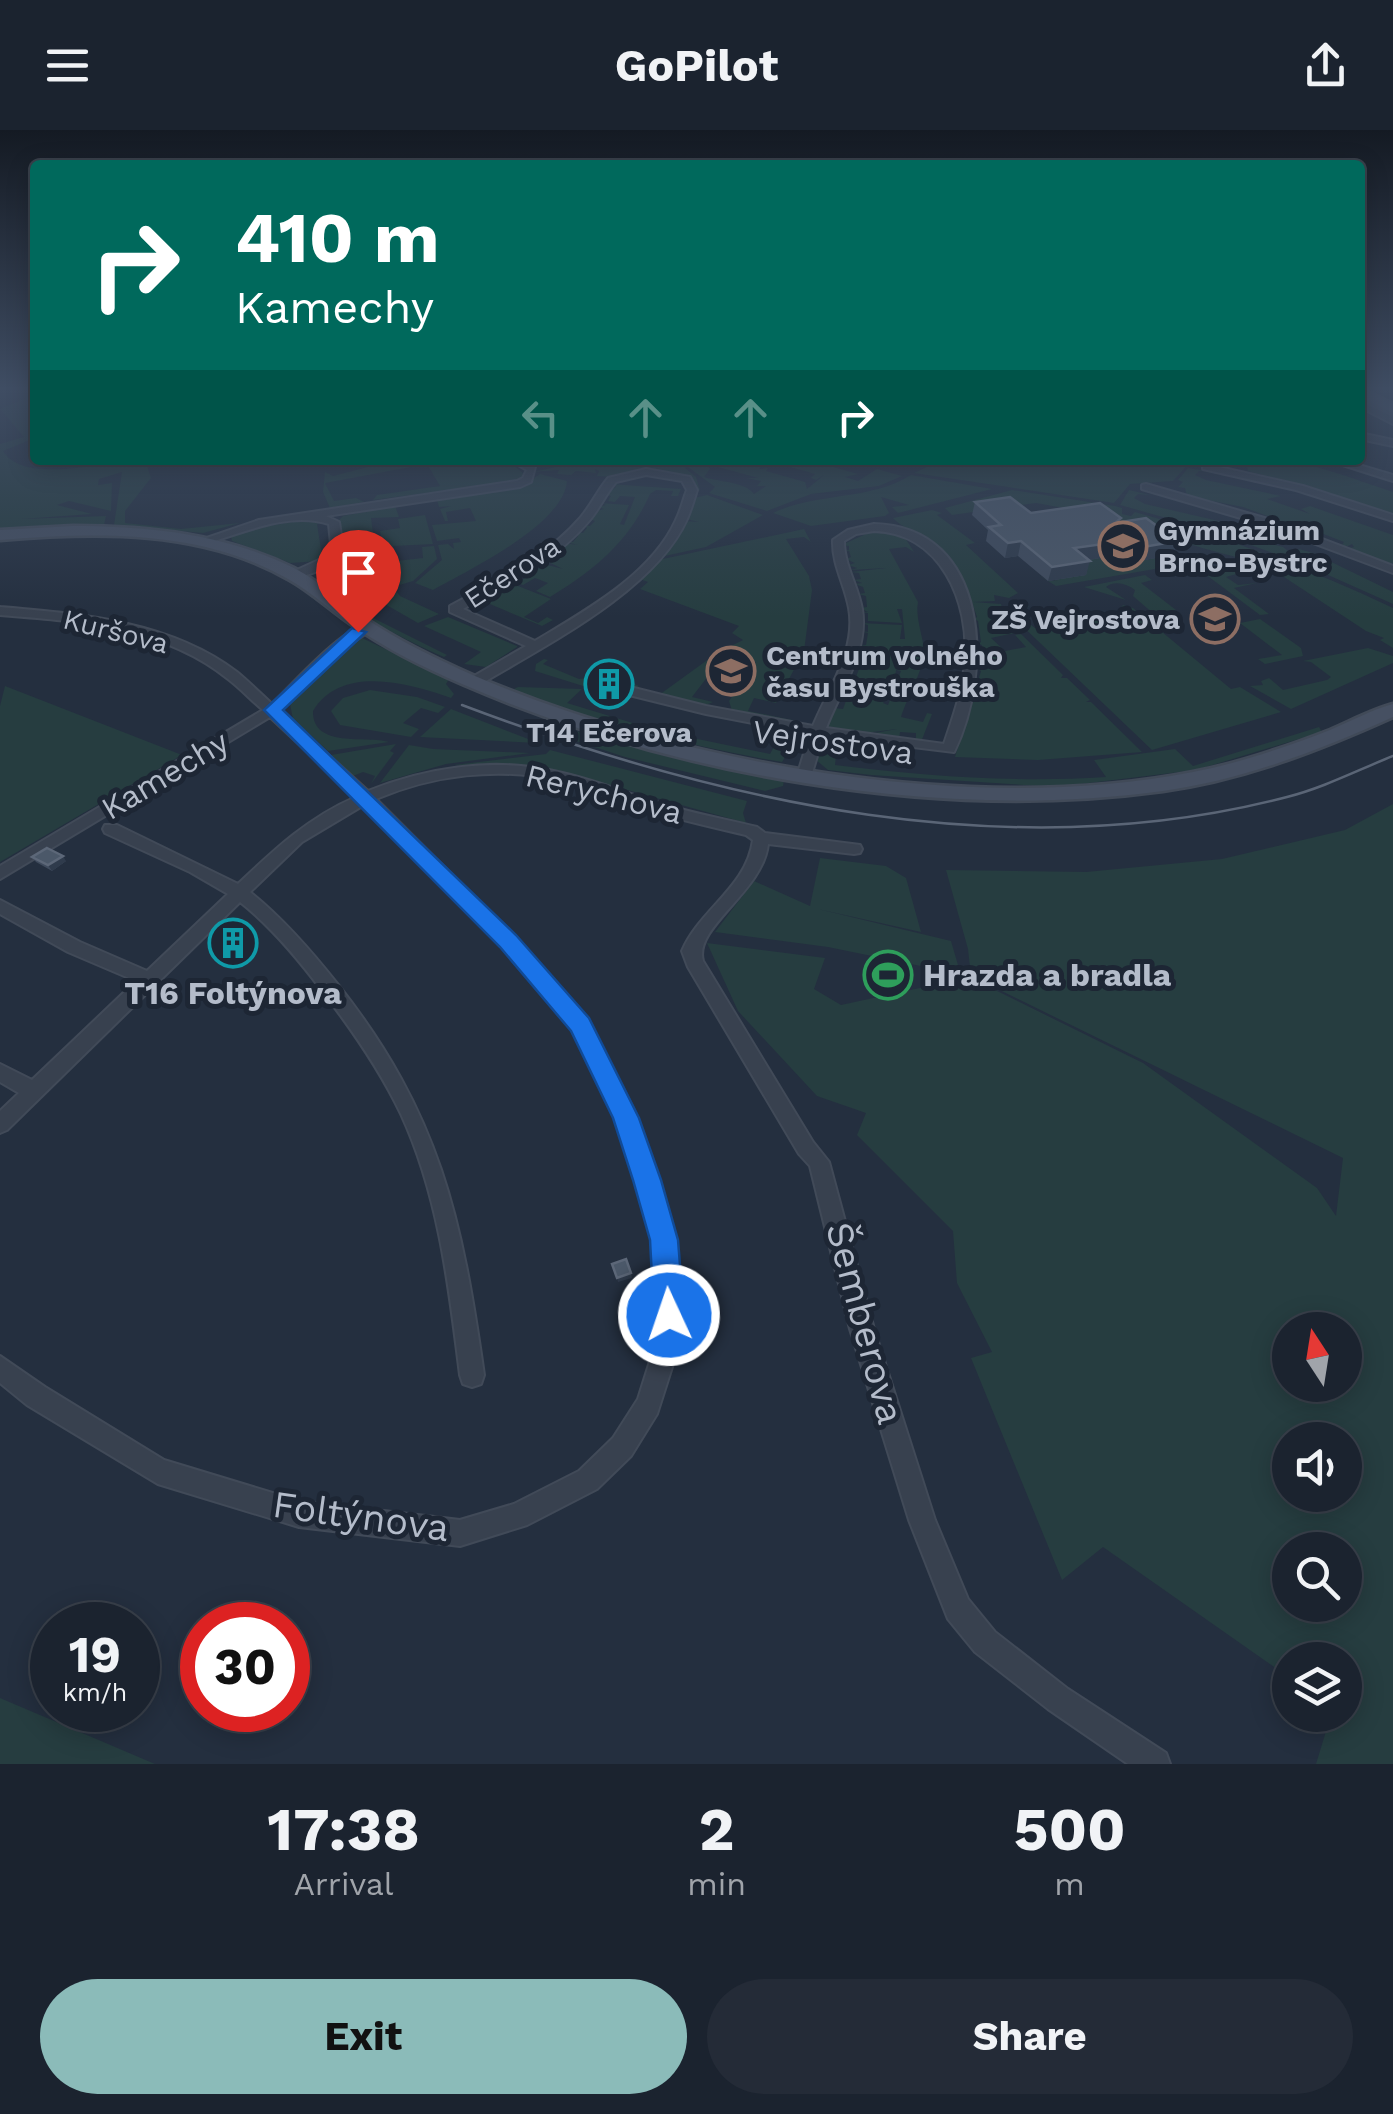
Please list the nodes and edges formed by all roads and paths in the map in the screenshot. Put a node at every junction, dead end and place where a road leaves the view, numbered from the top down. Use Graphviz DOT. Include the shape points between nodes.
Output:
graph roads {
  1 [pos="524,465"];
  2 [pos="1354,465"];
  3 [pos="1206,467"];
  4 [pos="1390,473"];
  5 [pos="1174,482"];
  6 [pos="1146,487"];
  7 [pos="1164,492"];
  8 [pos="309,516"];
  9 [pos="1393,518"];
  10 [pos="0,535"];
  11 [pos="204,541"];
  12 [pos="1393,570"];
  13 [pos="292,574"];
  14 [pos="0,611"];
  15 [pos="367,627"];
  16 [pos="534,645"];
  17 [pos="474,682"];
  18 [pos="626,690"];
  19 [pos="273,710"];
  20 [pos="1393,710"];
  21 [pos="817,732"];
  22 [pos="805,773"];
  23 [pos="366,798"];
  24 [pos="112,830"];
  25 [pos="761,838"];
  26 [pos="854,849"];
  27 [pos="0,873"];
  28 [pos="241,894"];
  29 [pos="0,906"];
  30 [pos="151,980"];
  31 [pos="0,1072"];
  32 [pos="34,1091"];
  33 [pos="0,1124"];
  34 [pos="0,1368"];
  35 [pos="472,1374"];
  36 [pos="1154,1764"];
  1 -- 8 [label="street, Vejrostova" via="532,469 520,484"];
  2 -- 4 [label="street"];
  3 -- 9 [label="street" via="1242,470"];
  5 -- 7 [label="street"];
  6 -- 7 [label="street"];
  7 -- 12 [label="street" via="1264,518"];
  8 -- 11 [label="street, Vejrostova"];
  8 -- 13 [label="street" via="334,522 338,555"];
  10 -- 11 [label="street, Vejrostova" via="106,530"];
  11 -- 13 [label="street, Vejrostova"];
  13 -- 15 [label="street, Vejrostova"];
  14 -- 19 [label="street, Kuršova" via="77,617 146,632 231,674"];
  15 -- 17 [label="street, Vejrostova"];
  15 -- 19 [label="street, Kamechy"];
  16 -- 16 [label="street, Ečerova" via="454,609 560,544 612,480 646,472 686,479 692,490 680,527 639,576"];
  16 -- 17 [label="street, Ečerova"];
  17 -- 22 [label="street, Vejrostova" via="608,729"];
  18 -- 21 [label="street" via="739,720"];
  19 -- 23 [label="street, Foltýnova"];
  19 -- 27 [label="street, Kamechy"];
  20 -- 22 [label="street, Vejrostova" via="1235,769 1140,787 1005,794"];
  21 -- 21 [label="street" via="949,749 973,673 968,612 946,564 910,533 882,528 839,540 857,624 851,655"];
  21 -- 22 [label="street"];
  23 -- 25 [label="street, Rerychova" via="449,774 523,771 578,781"];
  23 -- 28 [label="street, Rerychova" via="296,838"];
  23 -- 34 [label="street, Foltýnova" via="508,941 580,1025 626,1118 664,1240 669,1339 648,1405 622,1447 588,1480 518,1516 460,1533 299,1514 158,1471"];
  24 -- 28 [label="street"];
  25 -- 26 [label="street, Rerychova"];
  25 -- 36 [label="street, Šemberova" via="744,883 700,930 691,951 820,1162 862,1329 939,1566 958,1609 985,1642"];
  28 -- 30 [label="street, Rerychova"];
  28 -- 35 [label="street" via="342,1001 408,1102 447,1217"];
  29 -- 30 [label="street"];
  30 -- 32 [label="street, Rerychova"];
  31 -- 32 [label="street"];
  32 -- 33 [label="street, Rerychova"];
}
